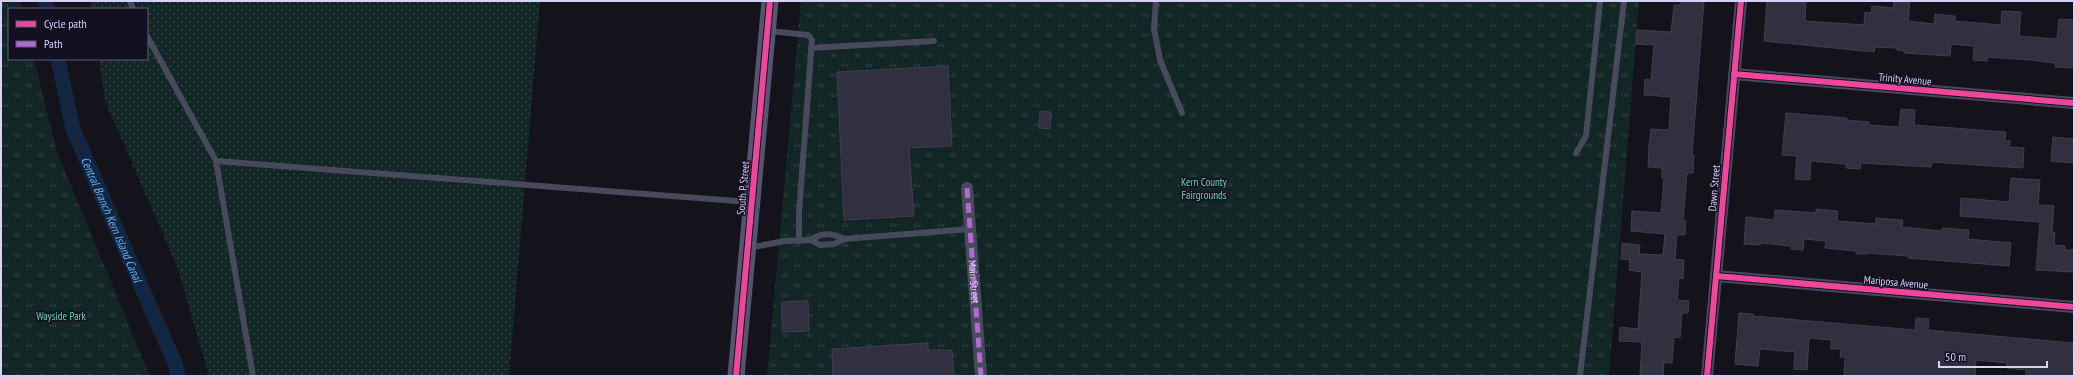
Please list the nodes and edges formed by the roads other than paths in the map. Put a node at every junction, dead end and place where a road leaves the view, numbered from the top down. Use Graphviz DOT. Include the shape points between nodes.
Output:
graph roads {
  1 [pos="770,1"];
  2 [pos="1156,1"];
  3 [pos="1600,1"];
  4 [pos="1624,1"];
  5 [pos="1741,1"];
  6 [pos="767,31"];
  7 [pos="148,38"];
  8 [pos="934,41"];
  9 [pos="811,48"];
  10 [pos="1734,74"];
  11 [pos="2074,103"];
  12 [pos="1182,113"];
  13 [pos="1576,153"];
  14 [pos="216,161"];
  15 [pos="967,188"];
  16 [pos="752,203"];
  17 [pos="970,229"];
  18 [pos="844,239"];
  19 [pos="811,240"];
  20 [pos="799,241"];
  21 [pos="748,248"];
  22 [pos="1716,276"];
  23 [pos="2074,307"];
  24 [pos="253,376"];
  25 [pos="736,376"];
  26 [pos="980,376"];
  27 [pos="1580,376"];
  28 [pos="1707,376"];
  1 -- 6 [label="street, South P Street"];
  2 -- 12 [label="lane" via="1154,28 1160,60"];
  3 -- 13 [label="lane" via="1586,136"];
  4 -- 27 [label="lane"];
  5 -- 10 [label="street, Dawn Street"];
  6 -- 9 [label="lane" via="808,35 812,40"];
  6 -- 16 [label="street, South P Street"];
  7 -- 14 [label="lane"];
  8 -- 9 [label="lane"];
  9 -- 20 [label="lane"];
  10 -- 11 [label="street, Trinity Avenue"];
  10 -- 22 [label="street, Dawn Street"];
  14 -- 16 [label="lane"];
  14 -- 24 [label="lane"];
  15 -- 17 [label="street, Main Street"];
  16 -- 21 [label="street, South P Street"];
  17 -- 18 [label="lane"];
  17 -- 26 [label="street, Main Street"];
  18 -- 19 [label="lane" via="834,244 820,245"];
  18 -- 19 [label="lane" via="833,234 819,235"];
  19 -- 20 [label="lane"];
  20 -- 21 [label="lane" via="784,241"];
  21 -- 25 [label="street, South P Street"];
  22 -- 23 [label="street, Mariposa Avenue"];
  22 -- 28 [label="street, Dawn Street"];
}
